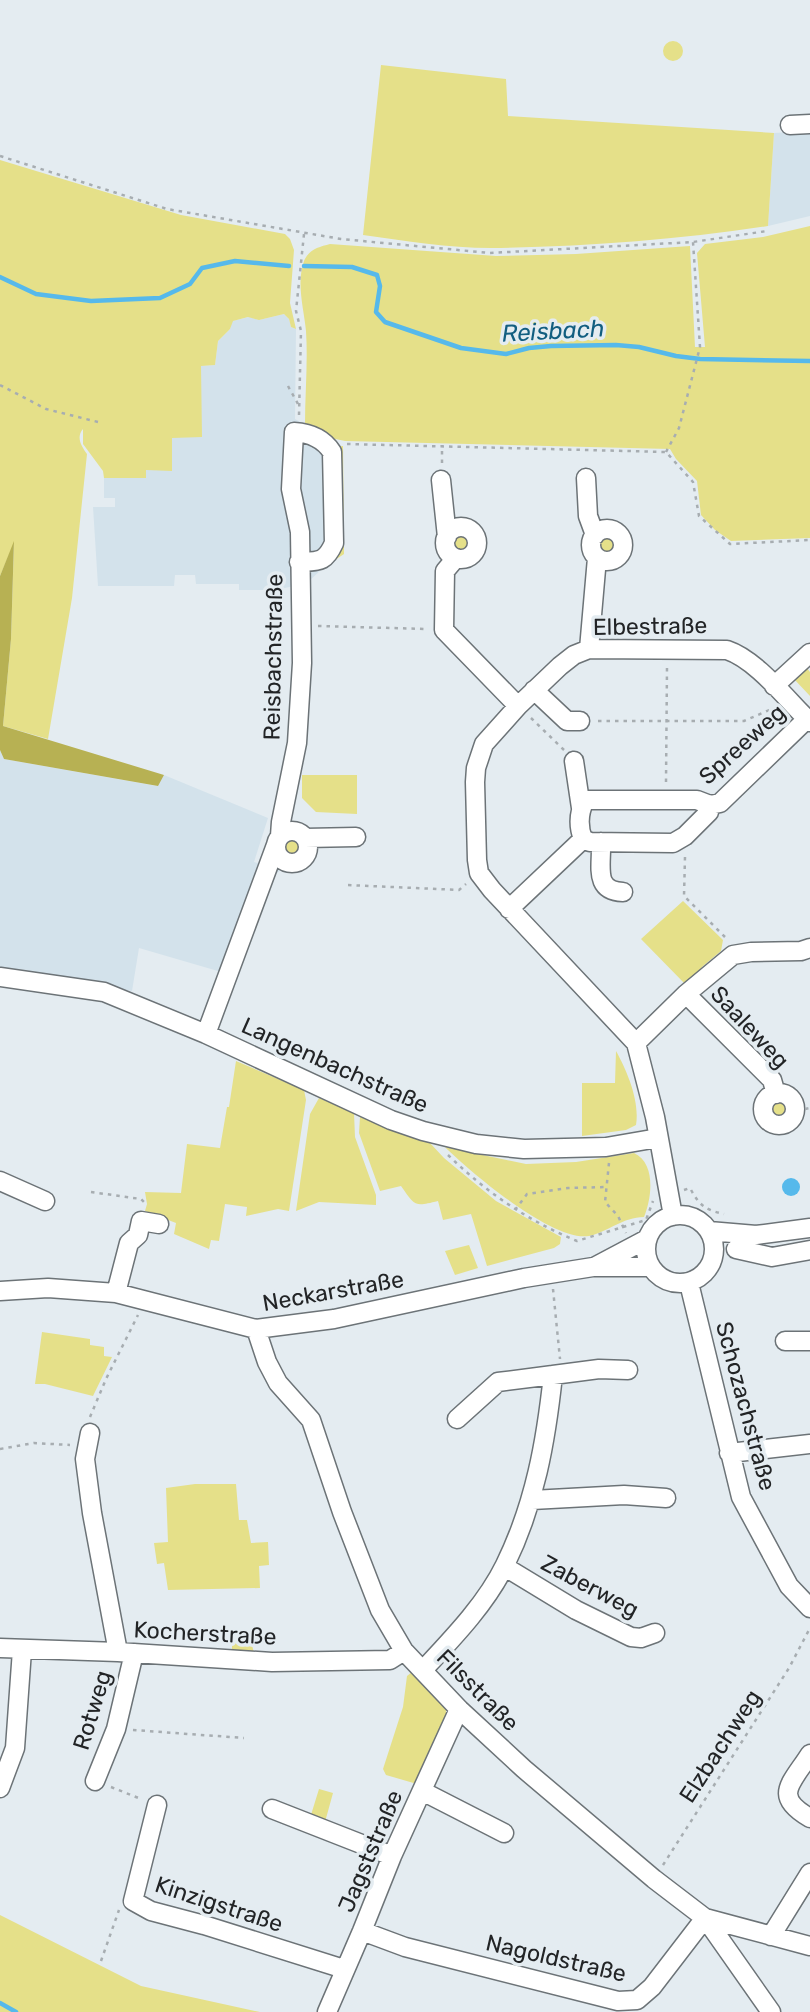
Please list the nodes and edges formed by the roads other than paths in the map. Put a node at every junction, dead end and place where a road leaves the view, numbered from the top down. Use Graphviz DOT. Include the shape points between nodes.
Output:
graph roads {
  1 [pos="810,124"];
  2 [pos="790,125"];
  3 [pos="586,478"];
  4 [pos="442,480"];
  5 [pos="596,535"];
  6 [pos="447,537"];
  7 [pos="456,558"];
  8 [pos="597,558"];
  9 [pos="299,562"];
  10 [pos="589,649"];
  11 [pos="810,653"];
  12 [pos="774,686"];
  13 [pos="534,690"];
  14 [pos="519,706"];
  15 [pos="809,720"];
  16 [pos="580,721"];
  17 [pos="574,761"];
  18 [pos="710,805"];
  19 [pos="581,808"];
  20 [pos="356,837"];
  21 [pos="305,838"];
  22 [pos="583,839"];
  23 [pos="278,841"];
  24 [pos="601,842"];
  25 [pos="623,892"];
  26 [pos="509,909"];
  27 [pos="810,947"];
  28 [pos="0,977"];
  29 [pos="686,995"];
  30 [pos="206,1034"];
  31 [pos="636,1043"];
  32 [pos="776,1094"];
  33 [pos="803,1109"];
  34 [pos="658,1138"];
  35 [pos="0,1181"];
  36 [pos="45,1201"];
  37 [pos="673,1216"];
  38 [pos="150,1223"];
  39 [pos="810,1228"];
  40 [pos="709,1231"];
  41 [pos="756,1236"];
  42 [pos="648,1239"];
  43 [pos="736,1249"];
  44 [pos="810,1250"];
  45 [pos="711,1265"];
  46 [pos="593,1267"];
  47 [pos="651,1267"];
  48 [pos="689,1283"];
  49 [pos="0,1291"];
  50 [pos="116,1293"];
  51 [pos="256,1329"];
  52 [pos="785,1341"];
  53 [pos="810,1341"];
  54 [pos="628,1370"];
  55 [pos="558,1374"];
  56 [pos="457,1419"];
  57 [pos="89,1440"];
  58 [pos="810,1444"];
  59 [pos="729,1453"];
  60 [pos="666,1498"];
  61 [pos="532,1500"];
  62 [pos="505,1567"];
  63 [pos="810,1608"];
  64 [pos="655,1633"];
  65 [pos="0,1648"];
  66 [pos="22,1650"];
  67 [pos="404,1651"];
  68 [pos="126,1653"];
  69 [pos="423,1670"];
  70 [pos="460,1709"];
  71 [pos="810,1754"];
  72 [pos="94,1781"];
  73 [pos="0,1788"];
  74 [pos="422,1791"];
  75 [pos="157,1805"];
  76 [pos="272,1809"];
  77 [pos="810,1818"];
  78 [pos="504,1833"];
  79 [pos="392,1857"];
  80 [pos="810,1873"];
  81 [pos="705,1918"];
  82 [pos="362,1931"];
  83 [pos="771,1936"];
  84 [pos="810,1946"];
  85 [pos="344,1969"];
  86 [pos="327,2012"];
  87 [pos="771,2012"];
  1 -- 2 [label="street"];
  3 -- 5 [label="street" via="589,516"];
  4 -- 6 [label="street"];
  5 -- 8 [label="street" via="592,549"];
  5 -- 8 [label="street" via="608,530 622,541 622,551 615,559"];
  6 -- 7 [label="street" via="446,547"];
  6 -- 7 [label="street" via="463,527 477,539 474,553"];
  7 -- 14 [label="street" via="445,571 444,630"];
  8 -- 10 [label="street"];
  9 -- 9 [label="street, Reisbachstraße" via="323,561 334,543 332,453 311,433 294,432 291,489 300,532"];
  9 -- 23 [label="street, Reisbachstraße" via="297,743"];
  10 -- 12 [label="street, Elbestraße" via="727,650 737,653"];
  10 -- 13 [label="street, Elbestraße" via="574,655"];
  11 -- 12 [label="street"];
  12 -- 15 [label="street, Elbestraße"];
  13 -- 14 [label="street, Elbestraße"];
  13 -- 16 [label="street" via="567,721"];
  14 -- 26 [label="street, Elbestraße" via="484,744 475,797 479,873"];
  15 -- 18 [label="street, Spreeweg" via="720,803"];
  17 -- 19 [label="street"];
  18 -- 19 [label="street, Spreeweg" via="697,800 585,800"];
  18 -- 24 [label="street, Spreeweg" via="685,836 673,843"];
  19 -- 22 [label="street"];
  20 -- 21 [label="street"];
  21 -- 23 [label="street" via="293,831"];
  21 -- 23 [label="street" via="305,866 282,859"];
  22 -- 24 [label="street"];
  22 -- 26 [label="street"];
  23 -- 30 [label="street, Reisbachstraße"];
  24 -- 25 [label="street" via="605,887"];
  26 -- 31 [label="street"];
  27 -- 29 [label="street" via="733,955"];
  28 -- 30 [label="street, Langenbachstraße" via="104,992"];
  29 -- 31 [label="street"];
  29 -- 32 [label="street, Saaleweg" via="772,1080"];
  30 -- 34 [label="street, Langenbachstraße" via="391,1120 476,1144 524,1149 606,1147"];
  31 -- 34 [label="street"];
  32 -- 33 [label="street, Saaleweg" via="789,1097"];
  32 -- 33 [label="street, Saaleweg" via="763,1108 769,1122 786,1123"];
  34 -- 37 [label="street"];
  35 -- 36 [label="street"];
  37 -- 40 [label="street" via="694,1218"];
  37 -- 42 [label="street" via="655,1226"];
  38 -- 50 [label="street" via="128,1243"];
  39 -- 41 [label="street"];
  40 -- 41 [label="street"];
  40 -- 45 [label="street" via="715,1252"];
  41 -- 43 [label="street"];
  42 -- 46 [label="street, Neckarstraße"];
  42 -- 47 [label="street" via="646,1254"];
  43 -- 44 [label="street" via="772,1257"];
  43 -- 45 [label="street"];
  45 -- 48 [label="street"];
  46 -- 47 [label="street, Neckarstraße"];
  46 -- 51 [label="street, Neckarstraße" via="482,1285 334,1320"];
  47 -- 48 [label="street" via="669,1282"];
  48 -- 59 [label="street, Schozachstraße"];
  49 -- 50 [label="street, Neckarstraße"];
  50 -- 51 [label="street, Neckarstraße"];
  51 -- 67 [label="street, Filsstraße" via="278,1383 311,1420 380,1610"];
  52 -- 53 [label="street"];
  54 -- 55 [label="street"];
  55 -- 56 [label="street" via="498,1382"];
  55 -- 61 [label="street"];
  57 -- 68 [label="street" via="85,1459 92,1513"];
  58 -- 59 [label="street"];
  59 -- 63 [label="street, Schozachstraße" via="741,1497 789,1586"];
  60 -- 61 [label="street" via="624,1495"];
  61 -- 62 [label="street"];
  62 -- 64 [label="street, Zaberweg" via="631,1637"];
  62 -- 69 [label="street"];
  65 -- 66 [label="street, Kocherstraße"];
  66 -- 68 [label="street, Kocherstraße"];
  66 -- 73 [label="street" via="15,1748"];
  67 -- 68 [label="street, Kocherstraße" via="390,1660 272,1662"];
  67 -- 69 [label="street, Filsstraße"];
  68 -- 72 [label="street, Rotweg" via="116,1729"];
  69 -- 70 [label="street, Filsstraße"];
  70 -- 74 [label="street, Jagststraße"];
  70 -- 81 [label="street, Filsstraße" via="524,1769"];
  71 -- 77 [label="street" via="788,1796 793,1808"];
  74 -- 78 [label="street"];
  74 -- 79 [label="street, Jagststraße"];
  75 -- 85 [label="street, Kinzigstraße" via="133,1901 151,1911"];
  76 -- 79 [label="street"];
  79 -- 82 [label="street, Jagststraße"];
  80 -- 83 [label="street"];
  81 -- 82 [label="street, Nagoldstraße" via="666,1972 637,2000 618,2001 405,1947"];
  81 -- 83 [label="street"];
  81 -- 87 [label="street, Filsstraße"];
  82 -- 85 [label="street, Jagststraße"];
  83 -- 84 [label="street"];
  85 -- 86 [label="street, Jagststraße"];
}
